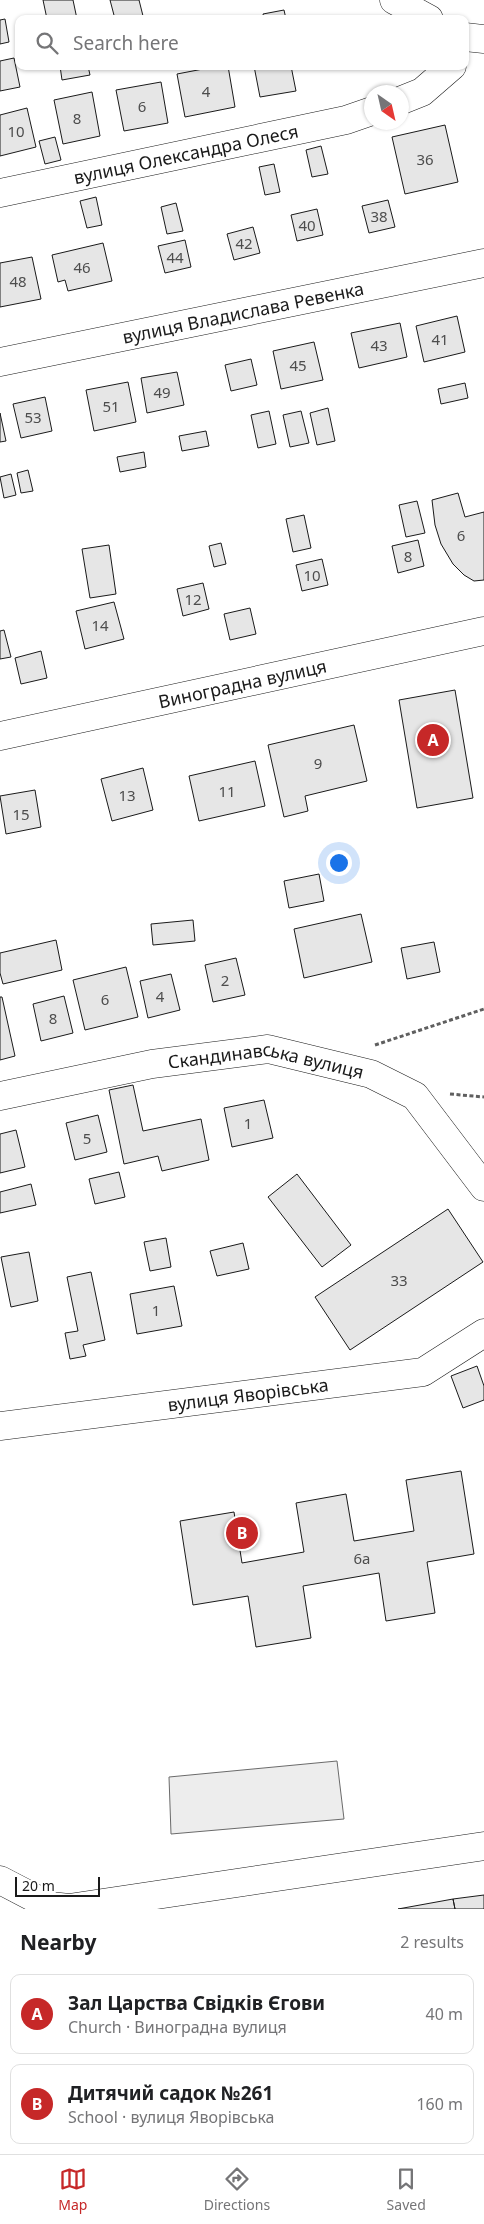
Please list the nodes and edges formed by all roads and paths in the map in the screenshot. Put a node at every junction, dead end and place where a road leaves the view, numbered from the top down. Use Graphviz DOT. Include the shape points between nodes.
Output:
graph roads {
  1 [pos="394,0"];
  2 [pos="422,15"];
  3 [pos="447,70"];
  4 [pos="409,97"];
  5 [pos="364,114"];
  6 [pos="0,193"];
  7 [pos="484,263"];
  8 [pos="0,362"];
  9 [pos="484,631"];
  10 [pos="0,736"];
  11 [pos="484,1009"];
  12 [pos="336,1064"];
  13 [pos="0,1096"];
  14 [pos="484,1188"];
  15 [pos="484,1333"];
  16 [pos="0,1426"];
  17 [pos="484,1846"];
  18 [pos="0,1880"];
  1 -- 2 [label="street"];
  3 -- 4 [label="street" via="422,92"];
  5 -- 6 [label="street, вулиця Олександра Олеся"];
  7 -- 8 [label="street, вулиця Владислава Ревенка"];
  9 -- 10 [label="street, Виноградна вулиця"];
  11 -- 12 [label="path" via="342,1055"];
  12 -- 13 [label="street, Скандинавська вулиця" via="268,1048 152,1064"];
  12 -- 14 [label="street, Скандинавська вулиця" via="371,1074 415,1096"];
  15 -- 16 [label="street, вулиця Яворівська" via="423,1372"];
  17 -- 18 [label="street" via="69,1908 50,1906"];
}
